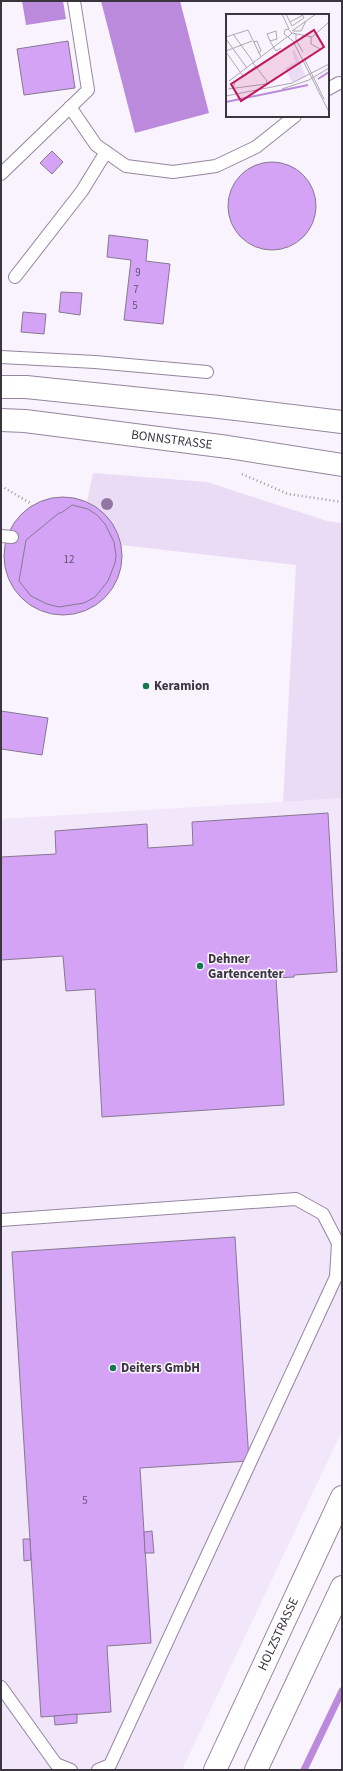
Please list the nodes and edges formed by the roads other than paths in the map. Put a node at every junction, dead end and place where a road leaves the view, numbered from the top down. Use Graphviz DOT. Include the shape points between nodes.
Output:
graph roads {
  1 [pos="74,1"];
  2 [pos="339,83"];
  3 [pos="329,88"];
  4 [pos="70,107"];
  5 [pos="294,117"];
  6 [pos="106,152"];
  7 [pos="1,174"];
  8 [pos="15,277"];
  9 [pos="1,356"];
  10 [pos="207,372"];
  11 [pos="1,387"];
  12 [pos="1,420"];
  13 [pos="342,422"];
  14 [pos="342,465"];
  15 [pos="1,1220"];
  16 [pos="342,1497"];
  17 [pos="342,1588"];
  18 [pos="1,1687"];
  19 [pos="71,1770"];
  20 [pos="98,1770"];
  21 [pos="214,1770"];
  22 [pos="256,1770"];
  1 -- 4 [label="lane" via="88,90"];
  2 -- 3 [label="lane"];
  4 -- 6 [label="lane" via="96,145"];
  4 -- 7 [label="lane"];
  5 -- 6 [label="lane" via="256,148 216,166 173,172 126,166"];
  6 -- 8 [label="lane" via="82,191"];
  9 -- 10 [label="lane"];
  11 -- 13 [label="main road" via="26,387"];
  12 -- 14 [label="main road, BONNSTRASSE" via="228,447"];
  15 -- 20 [label="lane" via="296,1199 323,1214 338,1243 336,1277 110,1765"];
  16 -- 21 [label="main road, HOLZSTRASSE"];
  17 -- 22 [label="main road"];
  18 -- 19 [label="lane" via="56,1764"];
}
